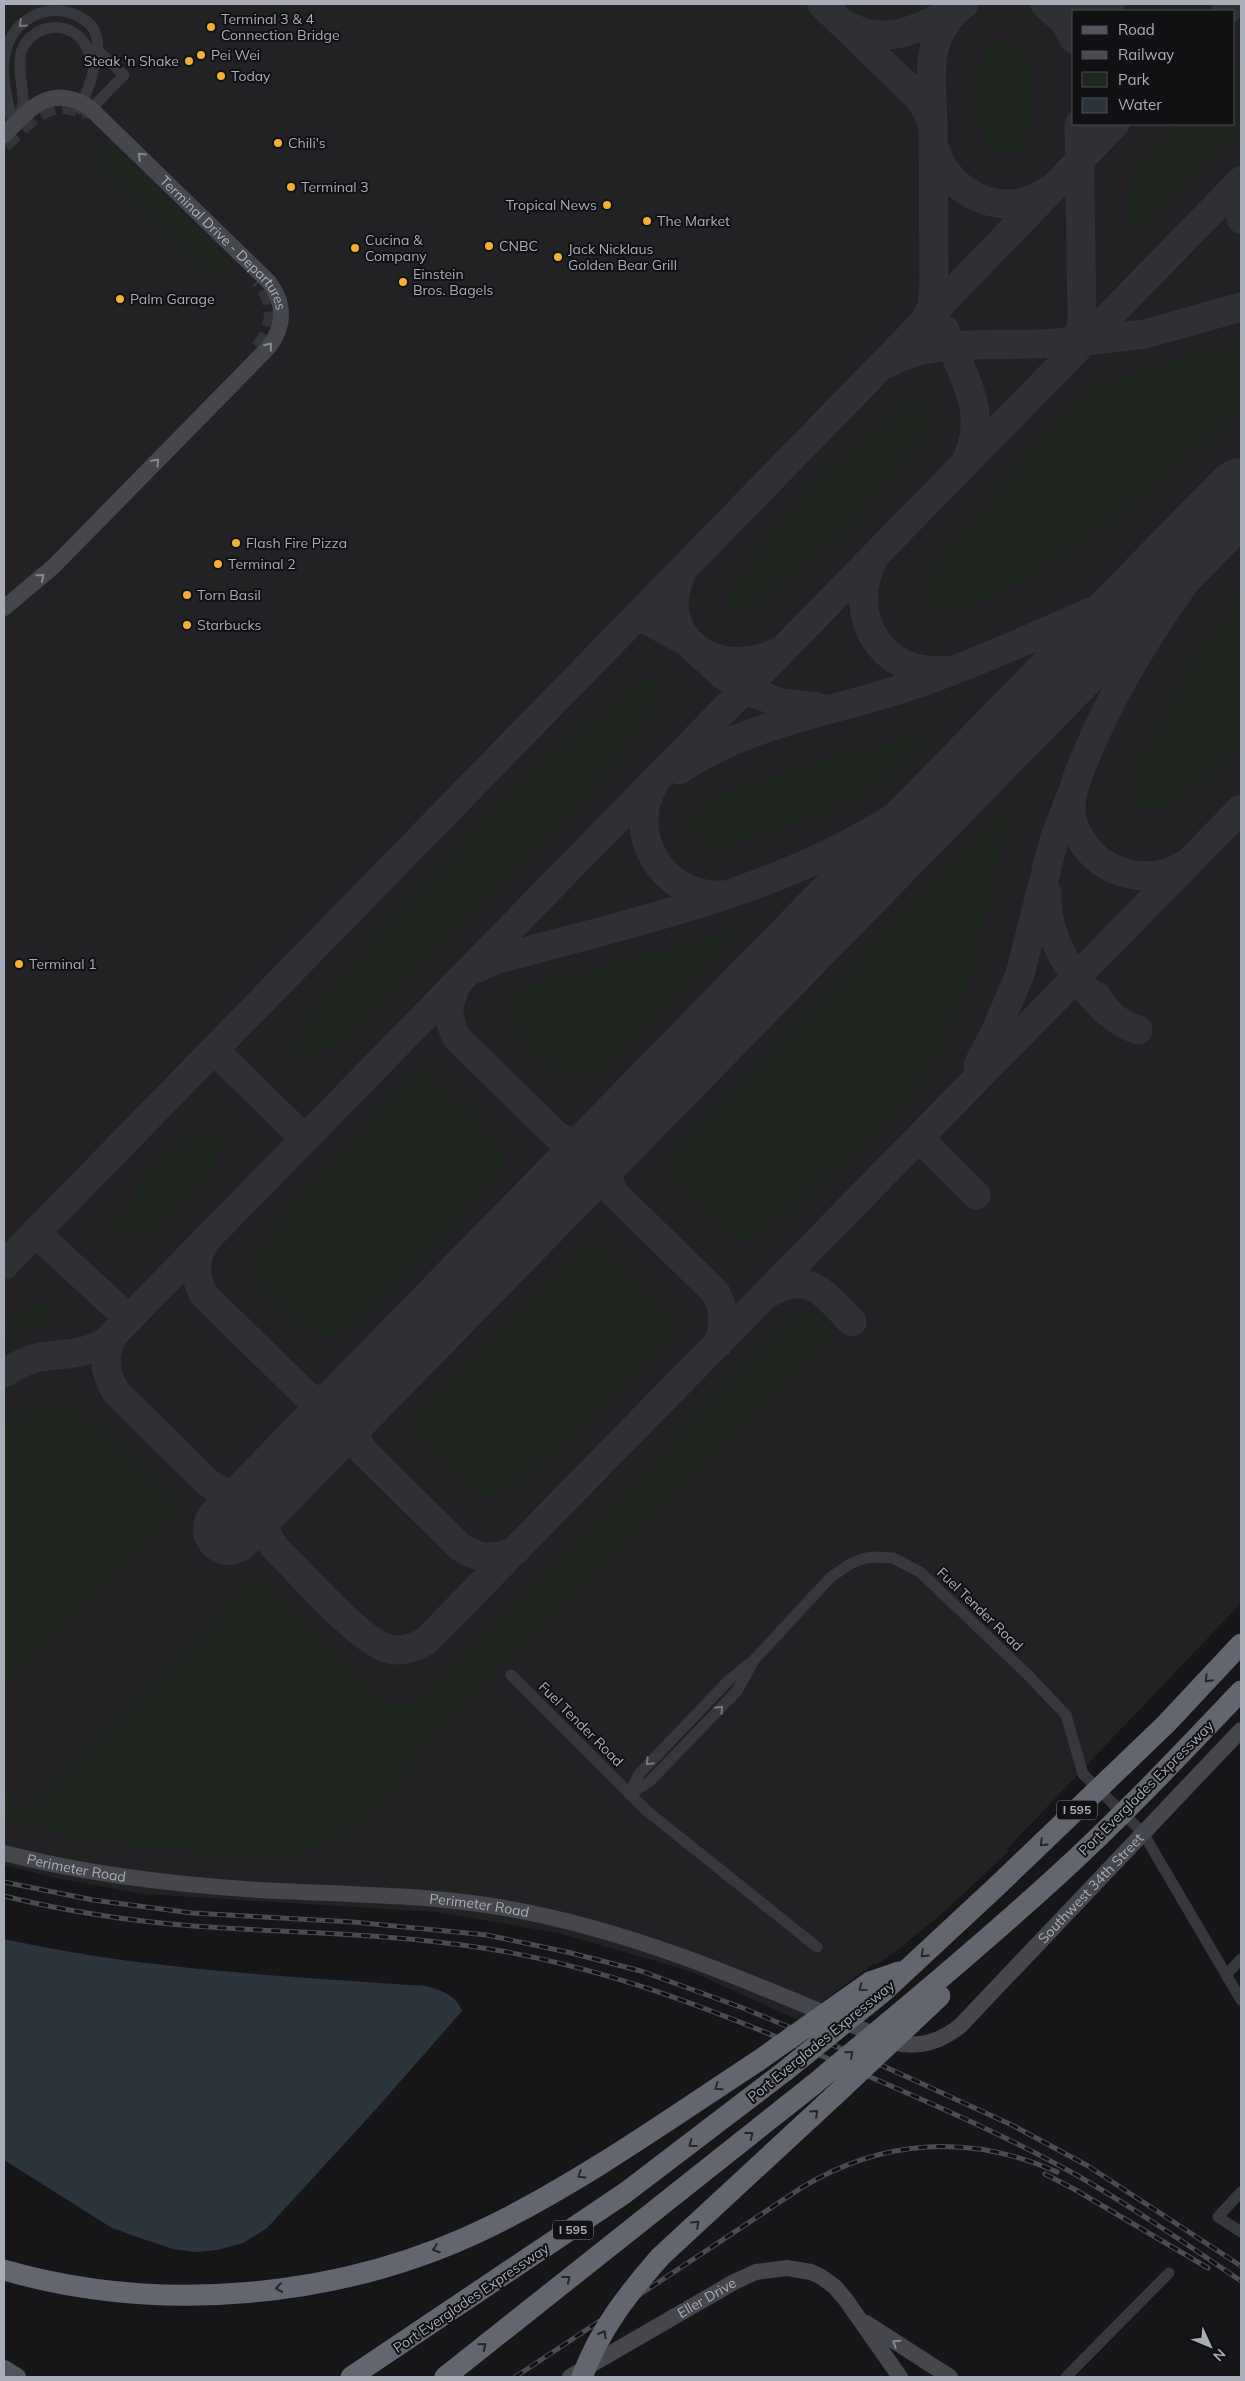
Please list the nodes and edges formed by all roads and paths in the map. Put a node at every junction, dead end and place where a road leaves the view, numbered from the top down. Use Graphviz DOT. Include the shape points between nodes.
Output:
graph roads {
  1 [pos="96,49"];
  2 [pos="93,68"];
  3 [pos="10,134"];
  4 [pos="4,608"];
  5 [pos="1241,1644"];
  6 [pos="511,1675"];
  7 [pos="1241,1691"];
  8 [pos="1241,1730"];
  9 [pos="628,1794"];
  10 [pos="1143,1833"];
  11 [pos="4,1853"];
  12 [pos="1058,1876"];
  13 [pos="817,1947"];
  14 [pos="1241,1958"];
  15 [pos="907,1970"];
  16 [pos="1227,1974"];
  17 [pos="1241,2000"];
  18 [pos="934,2041"];
  19 [pos="1241,2192"];
  20 [pos="1241,2232"];
  21 [pos="4,2270"];
  22 [pos="1169,2273"];
  23 [pos="860,2320"];
  24 [pos="4,2369"];
  25 [pos="895,2371"];
  26 [pos="17,2377"];
  27 [pos="352,2377"];
  28 [pos="446,2377"];
  29 [pos="570,2377"];
  30 [pos="582,2377"];
  31 [pos="912,2377"];
  32 [pos="950,2377"];
  33 [pos="1066,2377"];
  1 -- 2 [label="street"];
  1 -- 2 [label="street" via="124,75 83,112"];
  1 -- 3 [label="street, one-way" via="96,34 92,26 71,13 58,10 43,12 17,28 7,47 4,69"];
  2 -- 3 [label="street" via="85,44 78,35 56,27 43,29 32,36 22,48 18,63 23,101"];
  4 -- 3 [label="street, Terminal Drive - Departures, one-way, bridge" via="54,566 268,348 277,335 282,312 269,282 89,107 68,98 48,99 30,109"];
  5 -- 15 [label="highway, Port Everglades Expressway / I 595, one-way, bridge" via="1124,1765"];
  6 -- 9 [label="street, Fuel Tender Road"];
  7 -- 12 [label="highway, Port Everglades Expressway / I 595, bridge"];
  8 -- 10 [label="street, Southwest 34th Street"];
  9 -- 10 [label="street, Fuel Tender Road" via="639,1774 840,1570 873,1556 893,1558 920,1572 1029,1676 1066,1715 1083,1774"];
  9 -- 13 [label="street, Fuel Tender Road"];
  10 -- 16 [label="street, Fuel Tender Road"];
  10 -- 18 [label="street, Southwest 34th Street" via="960,2026"];
  11 -- 18 [label="street, Perimeter Road" via="90,1871 182,1884 435,1898 562,1919 729,1973 892,2042 917,2046"];
  28 -- 12 [label="highway, Port Everglades Expressway / I 595, one-way, bridge" via="813,2085"];
  30 -- 12 [label="highway, one-way, bridge" via="588,2359 620,2304 660,2257 954,1983"];
  14 -- 16 [label="street"];
  15 -- 21 [label="highway, one-way, bridge" via="870,1982 667,2121 526,2208 451,2243 374,2269 253,2292 183,2294 92,2288"];
  15 -- 27 [label="highway, Port Everglades Expressway / I 595, one-way, bridge" via="785,2071 625,2193"];
  16 -- 17 [label="street, Fuel Tender Road"];
  19 -- 20 [label="street" via="1218,2217"];
  22 -- 33 [label="street"];
  23 -- 25 [label="street, Eller Drive"];
  23 -- 29 [label="street, Eller Drive" via="828,2281 811,2272 788,2268 756,2272"];
  32 -- 23 [label="street, one-way"];
  24 -- 26 [label="main road"];
  25 -- 31 [label="street"];
}
